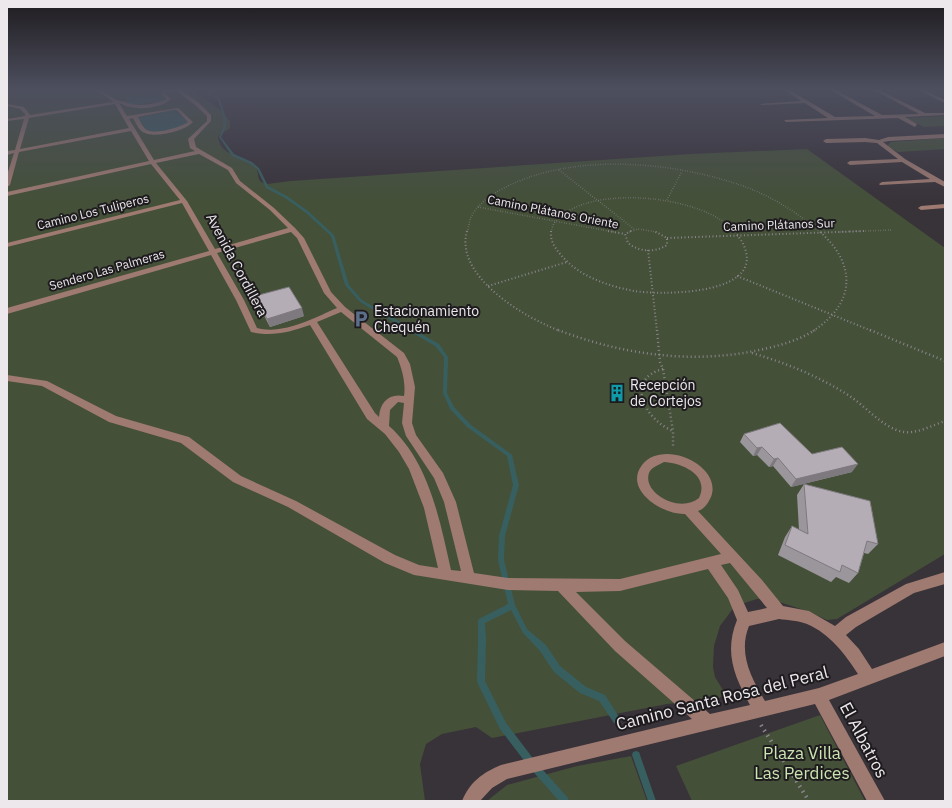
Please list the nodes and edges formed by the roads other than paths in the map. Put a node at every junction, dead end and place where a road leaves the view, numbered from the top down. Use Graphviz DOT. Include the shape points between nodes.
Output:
graph roads {
  1 [pos="25,127"];
  2 [pos="141,127"];
  3 [pos="186,127"];
  4 [pos="204,127"];
  5 [pos="133,129"];
  6 [pos="928,132"];
  7 [pos="936,136"];
  8 [pos="945,136"];
  9 [pos="826,141"];
  10 [pos="879,142"];
  11 [pos="18,151"];
  12 [pos="200,152"];
  13 [pos="7,153"];
  14 [pos="903,160"];
  15 [pos="153,163"];
  16 [pos="850,163"];
  17 [pos="936,180"];
  18 [pos="882,184"];
  19 [pos="7,185"];
  20 [pos="945,185"];
  21 [pos="7,194"];
  22 [pos="184,201"];
  23 [pos="945,206"];
  24 [pos="922,208"];
  25 [pos="293,229"];
  26 [pos="7,245"];
  27 [pos="214,253"];
  28 [pos="342,309"];
  29 [pos="7,312"];
  30 [pos="312,321"];
  31 [pos="7,378"];
  32 [pos="410,401"];
  33 [pos="384,426"];
  34 [pos="688,509"];
  35 [pos="731,557"];
  36 [pos="711,562"];
  37 [pos="446,575"];
  38 [pos="469,577"];
  39 [pos="945,578"];
  40 [pos="561,585"];
  41 [pos="779,612"];
  42 [pos="744,620"];
  43 [pos="836,634"];
  44 [pos="945,649"];
  45 [pos="869,677"];
  46 [pos="819,696"];
  47 [pos="757,711"];
  48 [pos="708,723"];
  49 [pos="471,801"];
  50 [pos="876,801"];
  1 -- 11 [label="street"];
  2 -- 3 [label="street" via="150,134"];
  4 -- 12 [label="street" via="190,142 193,148"];
  5 -- 11 [label="street"];
  5 -- 15 [label="street, Avenida Cordillera"];
  6 -- 7 [label="street"];
  7 -- 8 [label="street"];
  7 -- 10 [label="street" via="888,139"];
  9 -- 10 [label="street"];
  10 -- 14 [label="street"];
  11 -- 13 [label="street"];
  11 -- 19 [label="street"];
  12 -- 15 [label="street"];
  12 -- 25 [label="street" via="230,169 238,182"];
  14 -- 16 [label="street"];
  14 -- 17 [label="street"];
  15 -- 21 [label="street"];
  15 -- 22 [label="street, Avenida Cordillera"];
  17 -- 18 [label="street"];
  17 -- 20 [label="street"];
  22 -- 26 [label="street, Camino Los Tuliperos"];
  22 -- 27 [label="street, Avenida Cordillera"];
  23 -- 24 [label="street"];
  25 -- 27 [label="street, Sendero Las Palmeras"];
  25 -- 28 [label="street" via="305,247 320,281"];
  27 -- 29 [label="street, Sendero Las Palmeras"];
  27 -- 30 [label="street, Avenida Cordillera" via="254,330 272,332"];
  28 -- 30 [label="street"];
  28 -- 32 [label="street" via="400,355 405,364 410,387"];
  30 -- 33 [label="street" via="371,416"];
  31 -- 37 [label="street" via="44,383 113,419 185,440 237,479 292,504 390,559 419,571"];
  32 -- 33 [label="street" via="396,398 388,403 383,414"];
  32 -- 38 [label="street" via="407,423 411,436 439,476 450,502"];
  33 -- 37 [label="street" via="400,444 420,476 431,510"];
  34 -- 34 [label="street" via="697,507 708,495 708,487 702,475 692,465 673,458 663,458 647,465 642,478 644,487 657,501 678,509"];
  34 -- 35 [label="street"];
  35 -- 36 [label="street"];
  35 -- 41 [label="street"];
  36 -- 40 [label="street" via="620,585"];
  36 -- 42 [label="street" via="734,594"];
  37 -- 38 [label="street"];
  38 -- 40 [label="street" via="497,583"];
  39 -- 43 [label="street" via="911,588 851,622"];
  40 -- 48 [label="street" via="620,646"];
  41 -- 42 [label="street"];
  41 -- 43 [label="street" via="809,618"];
  42 -- 47 [label="street" via="738,637 738,663"];
  43 -- 45 [label="street" via="854,654"];
  44 -- 45 [label="street, Camino Santa Rosa del Peral"];
  45 -- 46 [label="street, Camino Santa Rosa del Peral"];
  46 -- 47 [label="street, Camino Santa Rosa del Peral"];
  46 -- 50 [label="street, El Albatros"];
  47 -- 48 [label="street, Camino Santa Rosa del Peral"];
  48 -- 49 [label="street, Camino Santa Rosa del Peral" via="496,774 478,789"];
}
